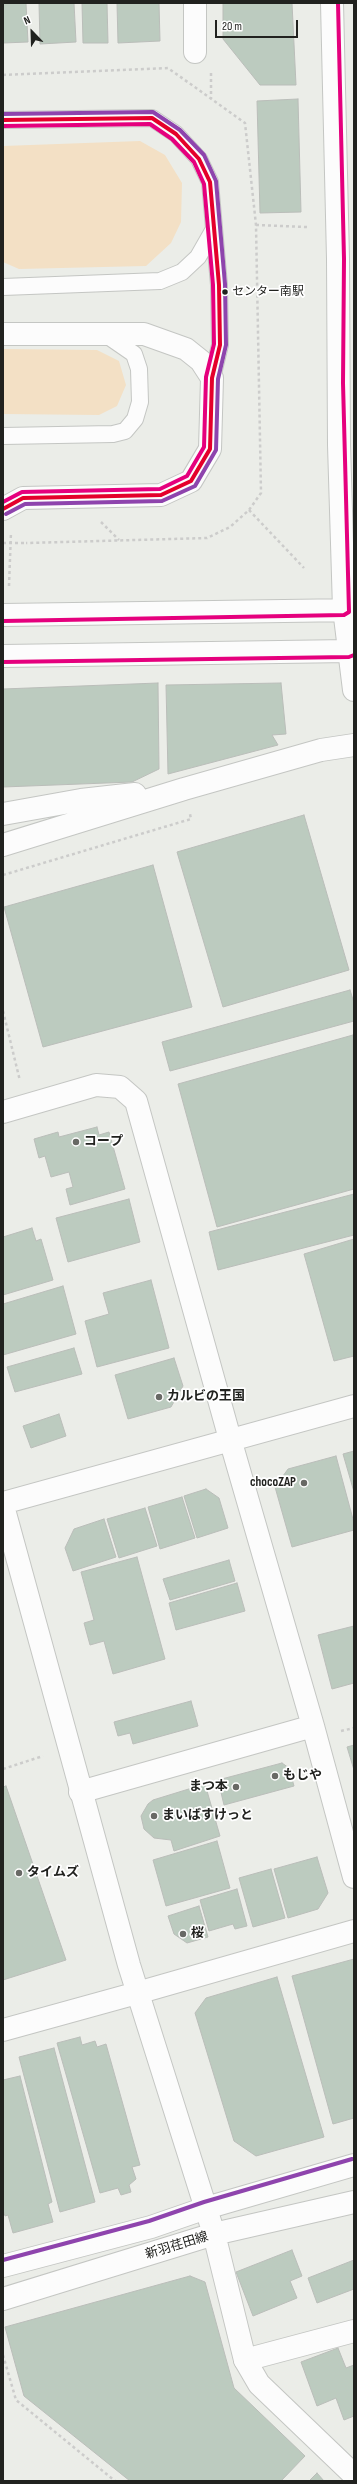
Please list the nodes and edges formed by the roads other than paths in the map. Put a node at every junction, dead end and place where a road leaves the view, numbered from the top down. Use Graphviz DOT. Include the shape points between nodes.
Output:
graph roads {
  1 [pos="195,3"];
  2 [pos="332,3"];
  3 [pos="195,52"];
  4 [pos="3,120"];
  5 [pos="214,229"];
  6 [pos="3,287"];
  7 [pos="102,332"];
  8 [pos="3,334"];
  9 [pos="212,378"];
  10 [pos="3,436"];
  11 [pos="3,509"];
  12 [pos="349,609"];
  13 [pos="3,615"];
  14 [pos="351,649"];
  15 [pos="3,656"];
  16 [pos="354,690"];
  17 [pos="354,745"];
  18 [pos="184,788"];
  19 [pos="3,814"];
  20 [pos="3,845"];
  21 [pos="3,1112"];
  22 [pos="354,1406"];
  23 [pos="230,1439"];
  24 [pos="3,1505"];
  25 [pos="314,1726"];
  26 [pos="80,1792"];
  27 [pos="354,1876"];
  28 [pos="354,1931"];
  29 [pos="137,1993"];
  30 [pos="3,2030"];
  31 [pos="354,2165"];
  32 [pos="354,2202"];
  33 [pos="206,2208"];
  34 [pos="214,2234"];
  35 [pos="3,2266"];
  36 [pos="3,2299"];
  37 [pos="354,2331"];
  38 [pos="245,2360"];
  39 [pos="354,2476"];
  1 -- 3 [label="street"];
  2 -- 12 [label="street" via="338,252 337,382"];
  4 -- 5 [label="lane" via="152,118 176,134 199,159 210,182"];
  5 -- 6 [label="lane" via="198,257 182,272 160,281"];
  5 -- 9 [label="lane" via="219,285 220,345"];
  7 -- 8 [label="street"];
  7 -- 9 [label="street" via="144,334 173,343 201,361"];
  7 -- 10 [label="lane" via="134,354 139,368 140,402 136,419 125,431 113,434"];
  9 -- 11 [label="street" via="210,449 191,481 161,495 24,498"];
  12 -- 13 [label="street"];
  12 -- 14 [label="street"];
  14 -- 15 [label="street"];
  14 -- 16 [label="street"];
  17 -- 18 [label="street" via="321,750"];
  18 -- 19 [label="street" via="81,800"];
  18 -- 20 [label="street"];
  21 -- 23 [label="street" via="96,1085 120,1087 136,1101"];
  22 -- 23 [label="street"];
  23 -- 24 [label="street"];
  23 -- 25 [label="street"];
  24 -- 26 [label="street"];
  25 -- 26 [label="street"];
  25 -- 27 [label="street"];
  26 -- 29 [label="street"];
  28 -- 29 [label="street"];
  29 -- 30 [label="street"];
  29 -- 33 [label="street"];
  31 -- 33 [label="street, 新羽荏田線"];
  32 -- 34 [label="street, 新羽荏田線"];
  33 -- 34 [label="street"];
  33 -- 35 [label="street, 新羽荏田線" via="152,2227"];
  34 -- 36 [label="street, 新羽荏田線"];
  34 -- 38 [label="street"];
  37 -- 38 [label="street"];
  38 -- 39 [label="street" via="259,2384"];
}
